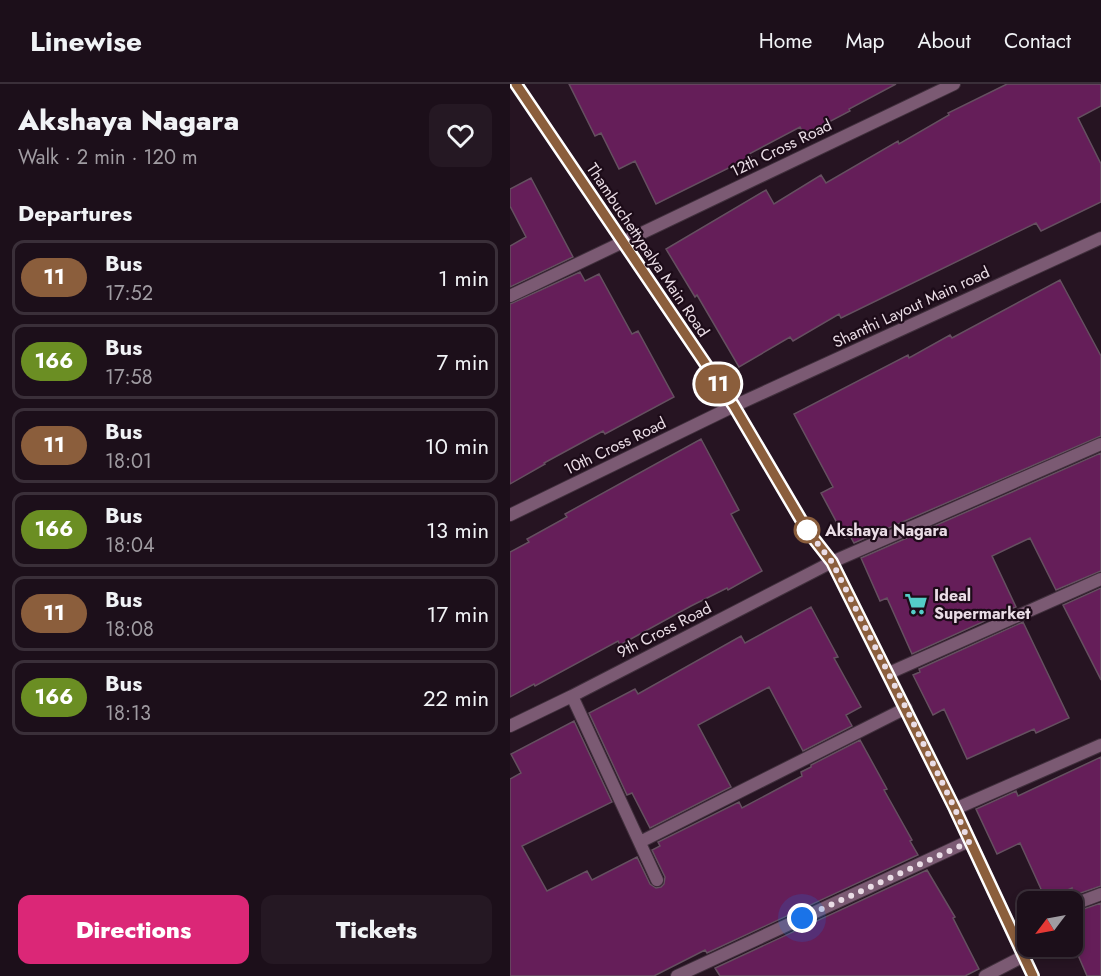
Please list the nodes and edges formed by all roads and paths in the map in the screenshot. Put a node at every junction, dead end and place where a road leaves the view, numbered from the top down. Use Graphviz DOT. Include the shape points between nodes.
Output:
graph roads {
  1 [pos="516,84"];
  2 [pos="954,84"];
  3 [pos="1101,238"];
  4 [pos="623,242"];
  5 [pos="510,296"];
  6 [pos="734,406"];
  7 [pos="1101,444"];
  8 [pos="510,515"];
  9 [pos="832,562"];
  10 [pos="1101,579"];
  11 [pos="888,673"];
  12 [pos="572,696"];
  13 [pos="906,708"];
  14 [pos="510,726"];
  15 [pos="1101,745"];
  16 [pos="955,809"];
  17 [pos="640,842"];
  18 [pos="969,842"];
  19 [pos="657,880"];
  20 [pos="1101,894"];
  21 [pos="1083,901"];
  22 [pos="1017,927"];
  23 [pos="1011,929"];
  24 [pos="1017,941"];
  25 [pos="1022,957"];
  26 [pos="1024,957"];
  27 [pos="677,976"];
  28 [pos="985,976"];
  29 [pos="1033,976"];
  1 -- 4 [label="main road, Thambuchettypalya Main Road"];
  2 -- 4 [label="street, 12th Cross Road"];
  3 -- 6 [label="street, Shanthi Layout Main road"];
  4 -- 5 [label="street, 12th Cross Road"];
  4 -- 6 [label="main road, Thambuchettypalya Main Road"];
  6 -- 8 [label="street, 10th Cross Road"];
  6 -- 9 [label="main road, Thambuchettypalya Main Road" via="807,530"];
  7 -- 9 [label="street, 9th Cross Road"];
  9 -- 11 [label="main road, Thambuchettypalya Main Road"];
  9 -- 12 [label="street, 9th Cross Road"];
  10 -- 11 [label="street"];
  11 -- 13 [label="main road, Thambuchettypalya Main Road"];
  12 -- 14 [label="street, 9th Cross Road"];
  12 -- 17 [label="street"];
  13 -- 16 [label="main road, Thambuchettypalya Main Road"];
  13 -- 17 [label="street"];
  15 -- 16 [label="street"];
  16 -- 18 [label="main road, Thambuchettypalya Main Road"];
  17 -- 19 [label="street"];
  18 -- 23 [label="main road, Thambuchettypalya Main Road"];
  18 -- 27 [label="street"];
  20 -- 21 [label="street"];
  22 -- 23 [label="street"];
  23 -- 24 [label="main road, Thambuchettypalya Main Road"];
  25 -- 28 [label="street"];
  26 -- 29 [label="main road, Thambuchettypalya Main Road"];
}
